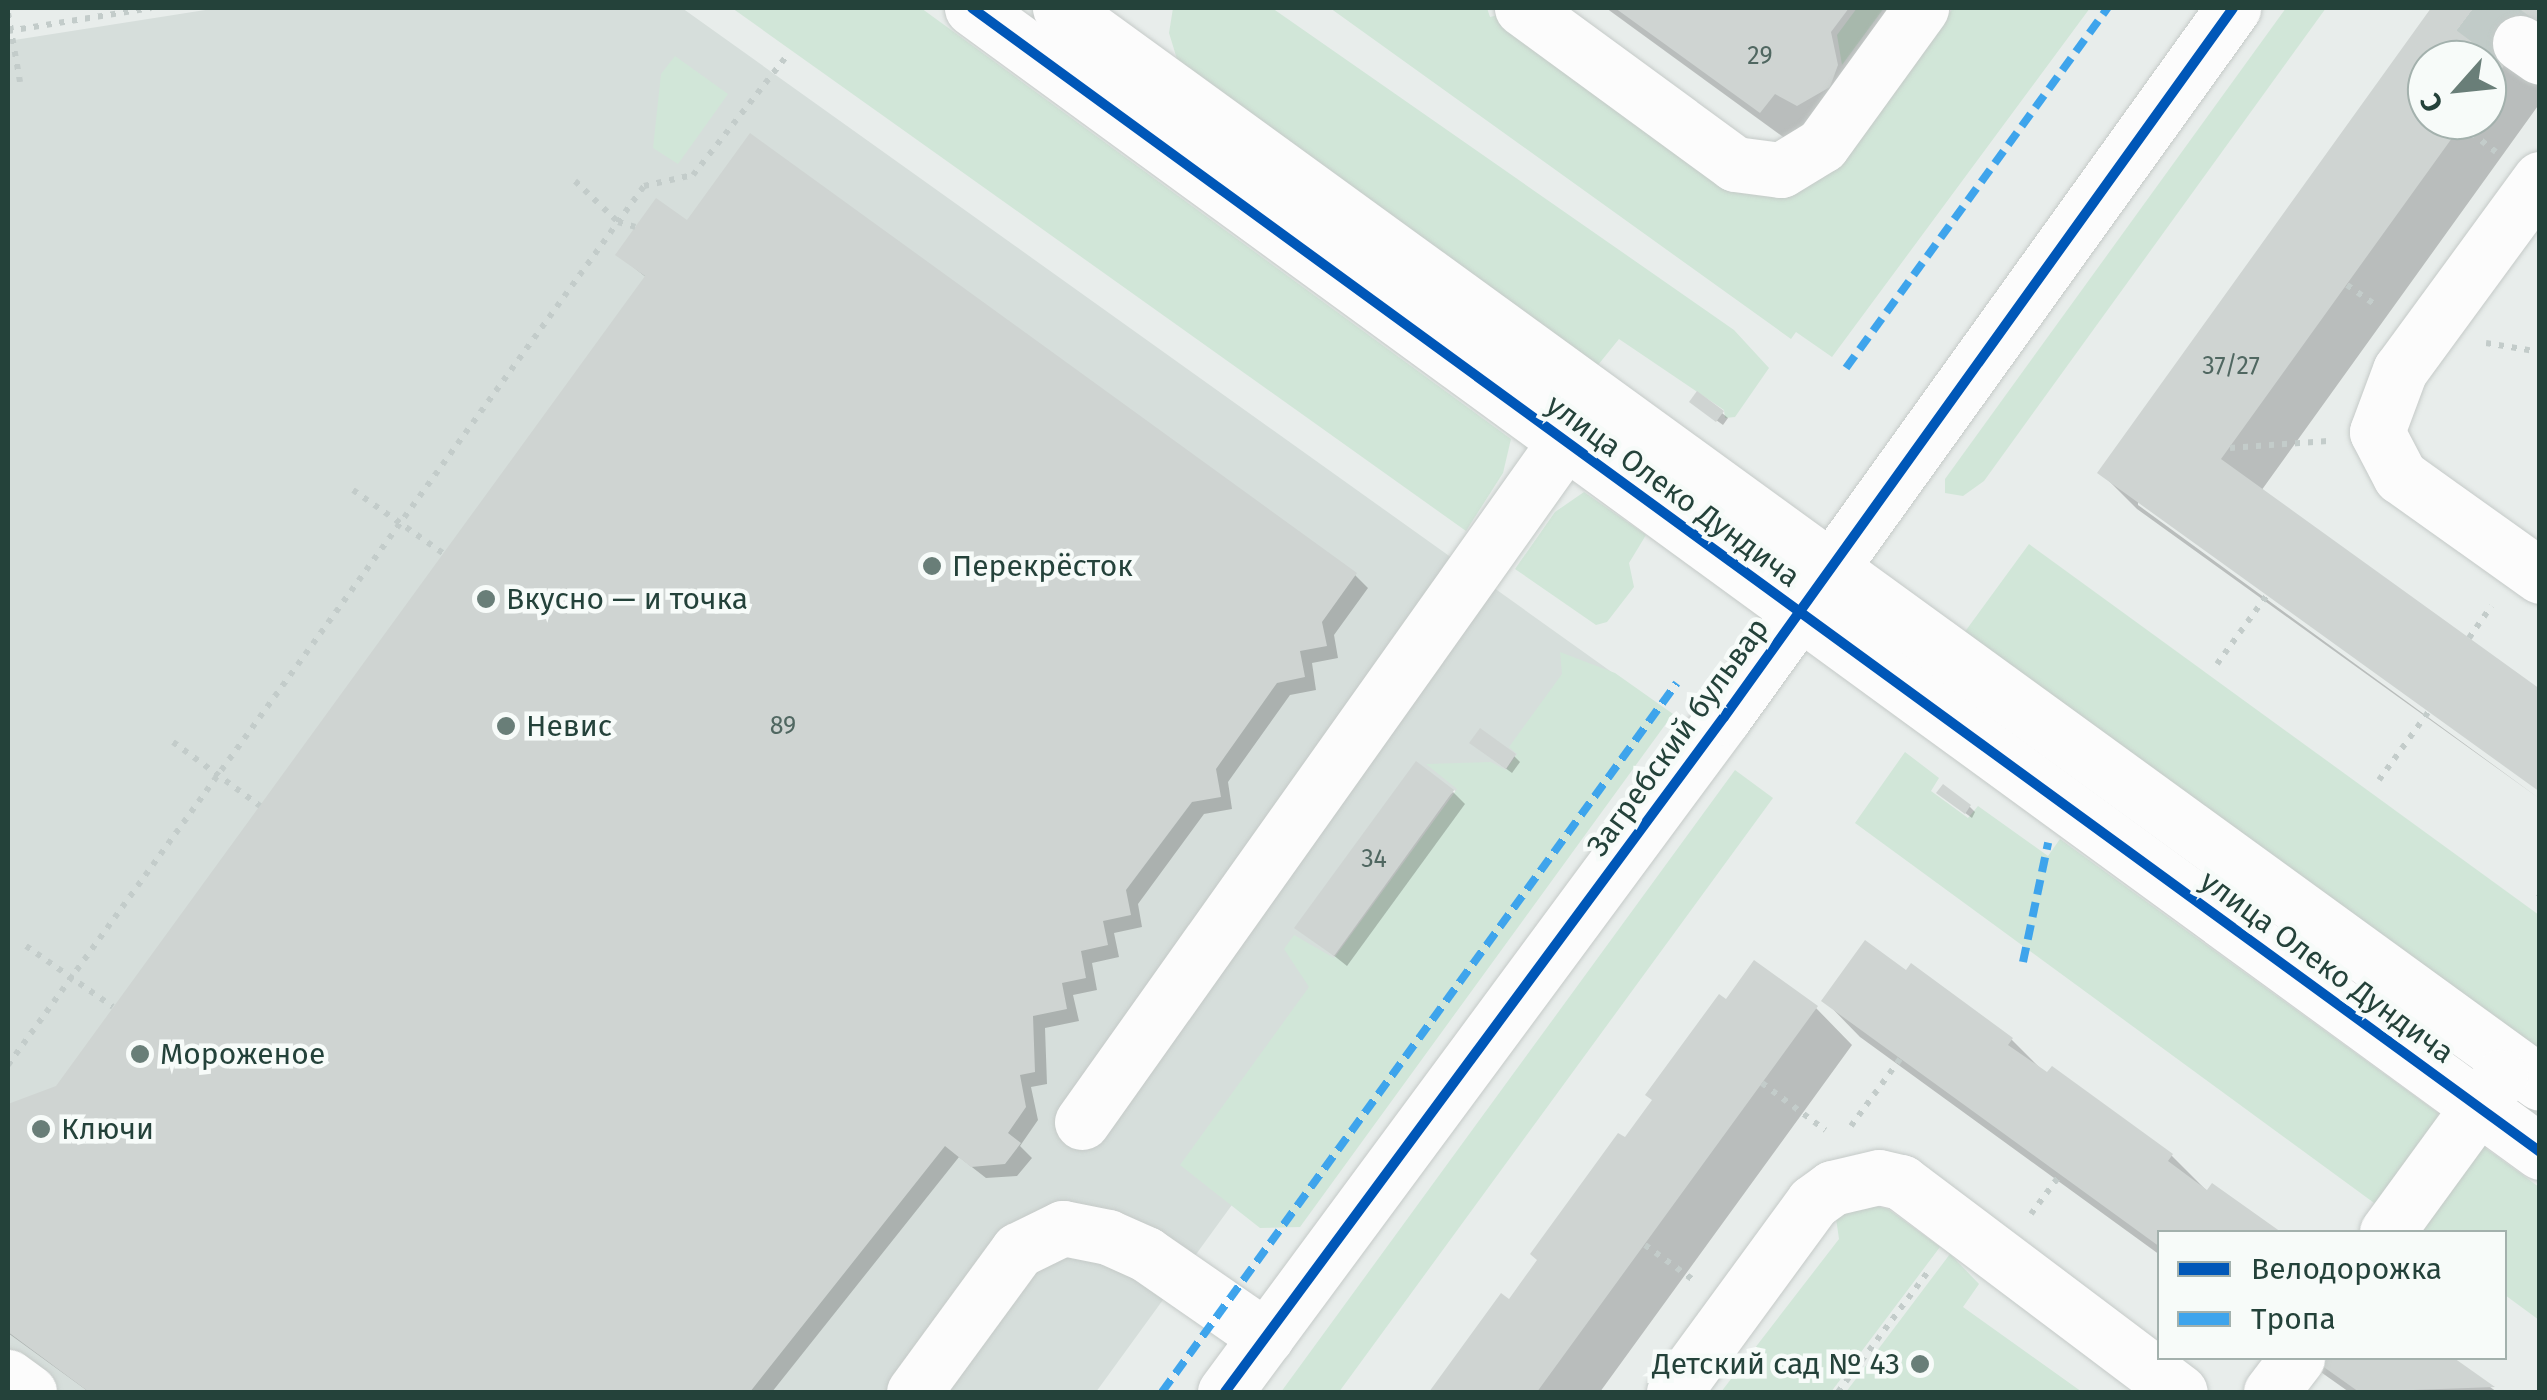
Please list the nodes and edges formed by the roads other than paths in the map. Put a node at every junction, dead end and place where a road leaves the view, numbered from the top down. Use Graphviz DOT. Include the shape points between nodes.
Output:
graph roads {
  1 [pos="972,8"];
  2 [pos="1060,8"];
  3 [pos="1522,8"];
  4 [pos="1922,8"];
  5 [pos="2233,8"];
  6 [pos="1111,47"];
  7 [pos="2540,179"];
  8 [pos="1596,398"];
  9 [pos="1565,442"];
  10 [pos="1831,567"];
  11 [pos="2540,576"];
  12 [pos="1798,614"];
  13 [pos="2525,1073"];
  14 [pos="2478,1107"];
  15 [pos="1082,1122"];
  16 [pos="2540,1152"];
  17 [pos="2389,1230"];
  18 [pos="1266,1337"];
  19 [pos="2295,1360"];
  20 [pos="8,1377"];
  21 [pos="28,1392"];
  22 [pos="914,1392"];
  23 [pos="1225,1392"];
  24 [pos="1674,1392"];
  25 [pos="2180,1392"];
  26 [pos="2271,1392"];
  1 -- 6 [label="street, улица Олеко Дундича"];
  2 -- 6 [label="street, улица Олеко Дундича"];
  3 -- 4 [label="street" via="1735,164 1781,170 1822,145"];
  5 -- 10 [label="street, Загребский бульвар"];
  6 -- 8 [label="street, улица Олеко Дундича"];
  6 -- 9 [label="street, улица Олеко Дундича"];
  7 -- 11 [label="street" via="2400,370 2379,438 2400,476"];
  8 -- 9 [label="street"];
  8 -- 10 [label="street, улица Олеко Дундича"];
  9 -- 12 [label="street, улица Олеко Дундича"];
  9 -- 15 [label="street"];
  10 -- 12 [label="street, Загребский бульвар"];
  10 -- 13 [label="street, улица Олеко Дундича"];
  12 -- 14 [label="street, улица Олеко Дундича"];
  12 -- 18 [label="street, Загребский бульвар"];
  13 -- 14 [label="street"];
  14 -- 16 [label="street, улица Олеко Дундича"];
  14 -- 17 [label="street"];
  18 -- 22 [label="street" via="1146,1254 1063,1228 1018,1250"];
  18 -- 23 [label="street, Загребский бульвар"];
  19 -- 26 [label="street"];
  20 -- 21 [label="street"];
  24 -- 25 [label="street" via="1813,1202 1844,1184 1879,1177 1901,1182"];
}
